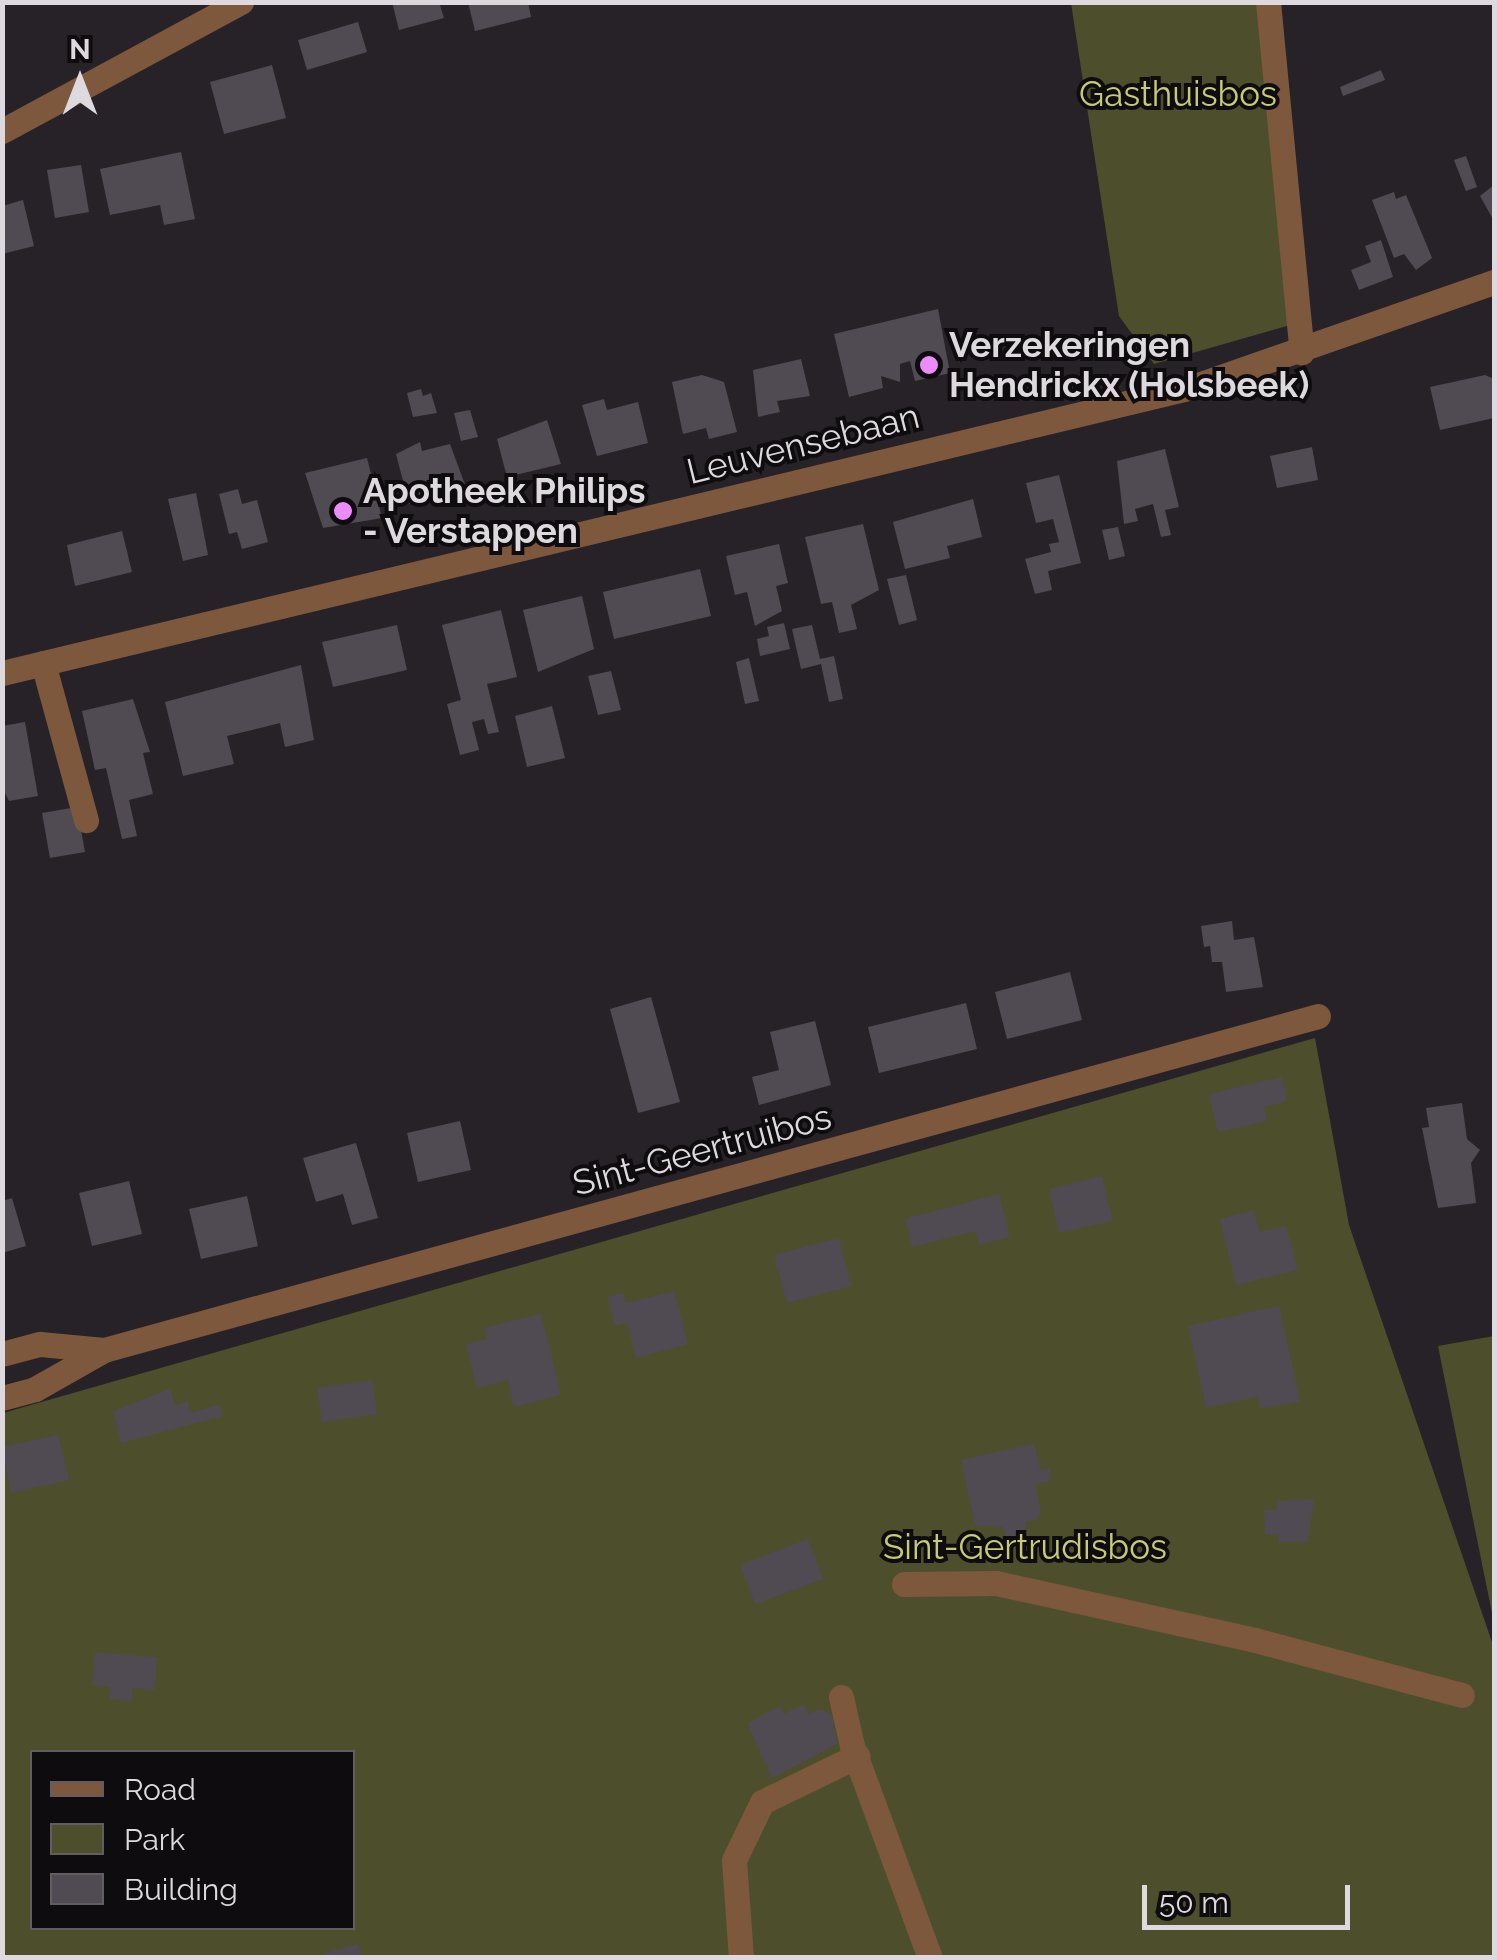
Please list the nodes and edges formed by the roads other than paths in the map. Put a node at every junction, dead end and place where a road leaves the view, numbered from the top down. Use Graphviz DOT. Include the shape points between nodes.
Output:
graph roads {
  1 [pos="242,2"];
  2 [pos="1268,2"];
  3 [pos="2,131"];
  4 [pos="1494,282"];
  5 [pos="1302,352"];
  6 [pos="43,664"];
  7 [pos="2,673"];
  8 [pos="86,820"];
  9 [pos="1318,1016"];
  10 [pos="104,1350"];
  11 [pos="2,1354"];
  12 [pos="2,1398"];
  13 [pos="904,1584"];
  14 [pos="1462,1694"];
  15 [pos="840,1697"];
  16 [pos="857,1756"];
  17 [pos="741,1958"];
  18 [pos="930,1958"];
  1 -- 3 [label="street"];
  2 -- 5 [label="street"];
  4 -- 5 [label="street, Leuvensebaan"];
  5 -- 6 [label="street, Leuvensebaan" via="1157,395"];
  6 -- 7 [label="street, Leuvensebaan"];
  6 -- 8 [label="street"];
  9 -- 10 [label="street, Sint-Geertruibos"];
  10 -- 11 [label="street, Sint-Geertruibos" via="40,1344"];
  10 -- 12 [label="street, Sint-Geertruibos" via="34,1389"];
  13 -- 14 [label="street" via="996,1583"];
  15 -- 16 [label="street"];
  16 -- 17 [label="street" via="762,1802 734,1860"];
  16 -- 18 [label="street"];
}
